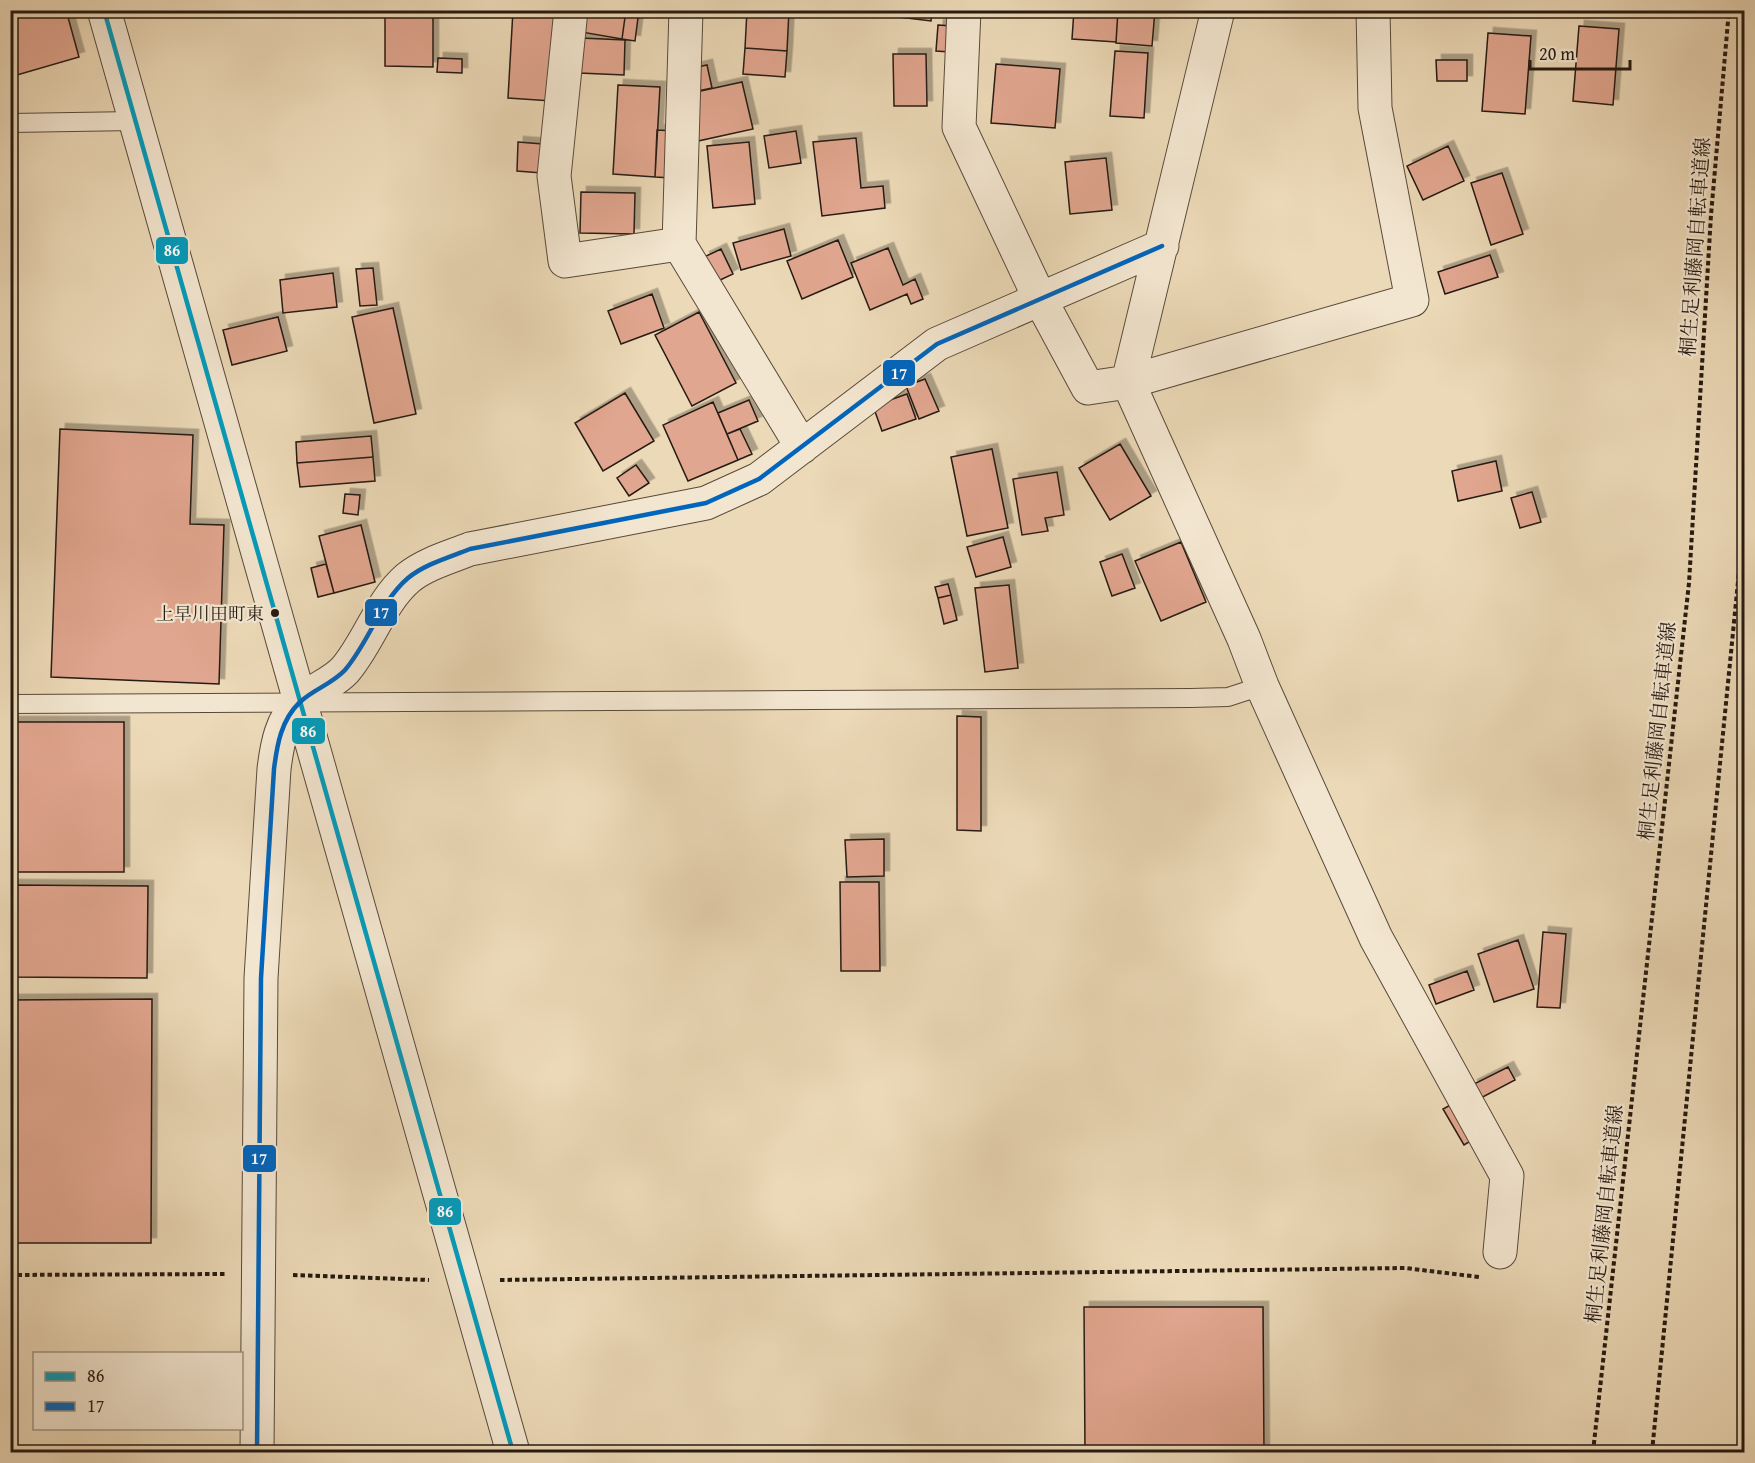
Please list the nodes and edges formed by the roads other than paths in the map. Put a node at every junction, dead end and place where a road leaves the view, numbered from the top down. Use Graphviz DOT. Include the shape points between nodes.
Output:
graph roads {
  1 [pos="104,10"];
  2 [pos="571,10"];
  3 [pos="686,10"];
  4 [pos="964,10"];
  5 [pos="1218,10"];
  6 [pos="1373,10"];
  7 [pos="135,121"];
  8 [pos="10,123"];
  9 [pos="679,244"];
  10 [pos="1162,246"];
  11 [pos="1040,299"];
  12 [pos="1128,382"];
  13 [pos="802,447"];
  14 [pos="1262,686"];
  15 [pos="300,702"];
  16 [pos="10,704"];
  17 [pos="1500,1252"];
  18 [pos="257,1452"];
  19 [pos="513,1452"];
  1 -- 7 [label="street"];
  2 -- 9 [label="street" via="554,176 565,261"];
  3 -- 9 [label="street"];
  4 -- 11 [label="street" via="959,127"];
  5 -- 10 [label="street"];
  6 -- 12 [label="street" via="1375,108 1412,300"];
  7 -- 8 [label="lane"];
  7 -- 15 [label="street"];
  9 -- 13 [label="street"];
  10 -- 11 [label="street"];
  10 -- 12 [label="street"];
  11 -- 12 [label="street" via="1089,388"];
  11 -- 13 [label="street" via="937,344"];
  12 -- 14 [label="street"];
  13 -- 15 [label="street" via="759,478 706,503 471,549 435,563 408,578 388,602 346,669"];
  14 -- 15 [label="lane" via="1228,697 1191,698"];
  14 -- 17 [label="street" via="1376,938 1507,1176"];
  15 -- 16 [label="lane"];
  15 -- 18 [label="street" via="279,736 274,769 261,978"];
  15 -- 19 [label="street"];
}
